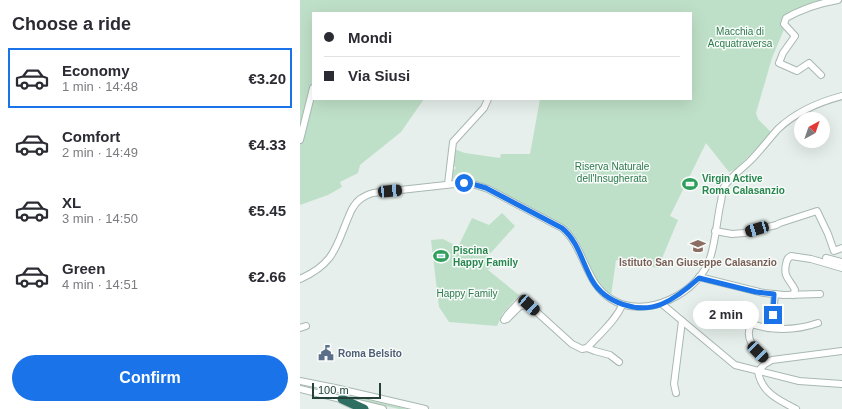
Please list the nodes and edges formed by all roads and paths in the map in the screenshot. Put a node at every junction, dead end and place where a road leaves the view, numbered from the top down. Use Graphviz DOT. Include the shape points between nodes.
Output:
graph roads {
  1 [pos="838,0"];
  2 [pos="821,75"];
  3 [pos="312,92"];
  4 [pos="842,96"];
  5 [pos="481,100"];
  6 [pos="488,100"];
  7 [pos="484,108"];
  8 [pos="300,140"];
  9 [pos="448,184"];
  10 [pos="715,232"];
  11 [pos="842,248"];
  12 [pos="826,258"];
  13 [pos="842,262"];
  14 [pos="842,268"];
  15 [pos="699,278"];
  16 [pos="300,279"];
  17 [pos="774,294"];
  18 [pos="820,294"];
  19 [pos="793,295"];
  20 [pos="662,304"];
  21 [pos="529,305"];
  22 [pos="622,305"];
  23 [pos="739,320"];
  24 [pos="682,321"];
  25 [pos="818,323"];
  26 [pos="751,325"];
  27 [pos="768,328"];
  28 [pos="588,348"];
  29 [pos="842,351"];
  30 [pos="619,362"];
  31 [pos="768,362"];
  32 [pos="758,371"];
  33 [pos="300,381"];
  34 [pos="842,384"];
  35 [pos="335,388"];
  36 [pos="300,389"];
  37 [pos="676,393"];
  38 [pos="338,398"];
  39 [pos="364,409"];
  40 [pos="383,409"];
  41 [pos="425,409"];
  42 [pos="796,409"];
  1 -- 2 [label="street" via="821,3 792,15 786,18 784,24 795,36 779,63 797,71 810,63"];
  3 -- 8 [label="street"];
  4 -- 10 [label="street" via="815,104 783,126 726,185 722,192"];
  5 -- 7 [label="street"];
  6 -- 7 [label="street"];
  7 -- 9 [label="street" via="453,142"];
  9 -- 16 [label="street" via="373,193 362,197 352,209 331,256 318,269"];
  9 -- 22 [label="street" via="464,183 483,187 562,228 575,242 598,288"];
  10 -- 11 [label="street" via="744,233 817,211 834,251"];
  10 -- 15 [label="street" via="710,260"];
  12 -- 13 [label="street"];
  14 -- 19 [label="street" via="791,256 784,271 795,290"];
  15 -- 17 [label="street"];
  15 -- 20 [label="street"];
  17 -- 19 [label="street"];
  17 -- 27 [label="street" via="773,315"];
  18 -- 19 [label="street"];
  20 -- 22 [label="street" via="643,307"];
  20 -- 24 [label="street"];
  21 -- 28 [label="street" via="572,344 579,349"];
  22 -- 28 [label="street" via="616,316"];
  23 -- 26 [label="street"];
  24 -- 32 [label="street" via="732,363"];
  24 -- 37 [label="street" via="674,384"];
  25 -- 27 [label="street" via="799,328"];
  26 -- 27 [label="street"];
  26 -- 31 [label="street" via="749,339"];
  28 -- 30 [label="street" via="610,355"];
  29 -- 31 [label="street"];
  31 -- 32 [label="street"];
  32 -- 34 [label="street" via="799,381"];
  32 -- 42 [label="street" via="761,383 769,393"];
  33 -- 35 [label="street"];
  35 -- 38 [label="street"];
  35 -- 41 [label="street"];
  36 -- 38 [label="street"];
  38 -- 39 [label="highway"];
  38 -- 40 [label="street"];
}
